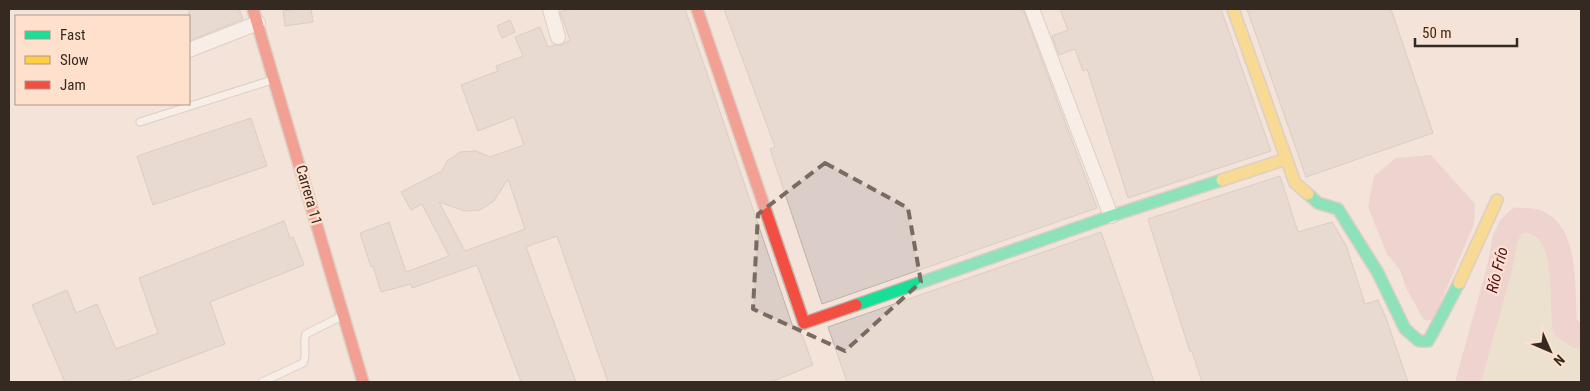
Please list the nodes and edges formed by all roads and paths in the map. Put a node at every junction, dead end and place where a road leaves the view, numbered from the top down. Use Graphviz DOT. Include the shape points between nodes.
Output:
graph roads {
  1 [pos="254,9"];
  2 [pos="552,9"];
  3 [pos="697,9"];
  4 [pos="1032,9"];
  5 [pos="1233,9"];
  6 [pos="258,23"];
  7 [pos="558,37"];
  8 [pos="190,50"];
  9 [pos="274,79"];
  10 [pos="140,122"];
  11 [pos="1286,159"];
  12 [pos="1497,200"];
  13 [pos="1111,216"];
  14 [pos="343,316"];
  15 [pos="262,382"];
  16 [pos="363,382"];
  1 -- 6 [label="street, Carrera 11"];
  2 -- 7 [label="street"];
  3 -- 13 [label="street" via="804,323"];
  4 -- 13 [label="street"];
  5 -- 11 [label="street"];
  6 -- 8 [label="street"];
  6 -- 9 [label="street, Carrera 11"];
  9 -- 10 [label="lane"];
  9 -- 14 [label="street, Carrera 11"];
  11 -- 12 [label="street" via="1295,183 1318,203 1338,209 1378,273 1406,329 1419,341 1428,341 1435,332"];
  11 -- 13 [label="street"];
  14 -- 15 [label="lane" via="306,334 303,362"];
  14 -- 16 [label="street, Carrera 11"];
}
